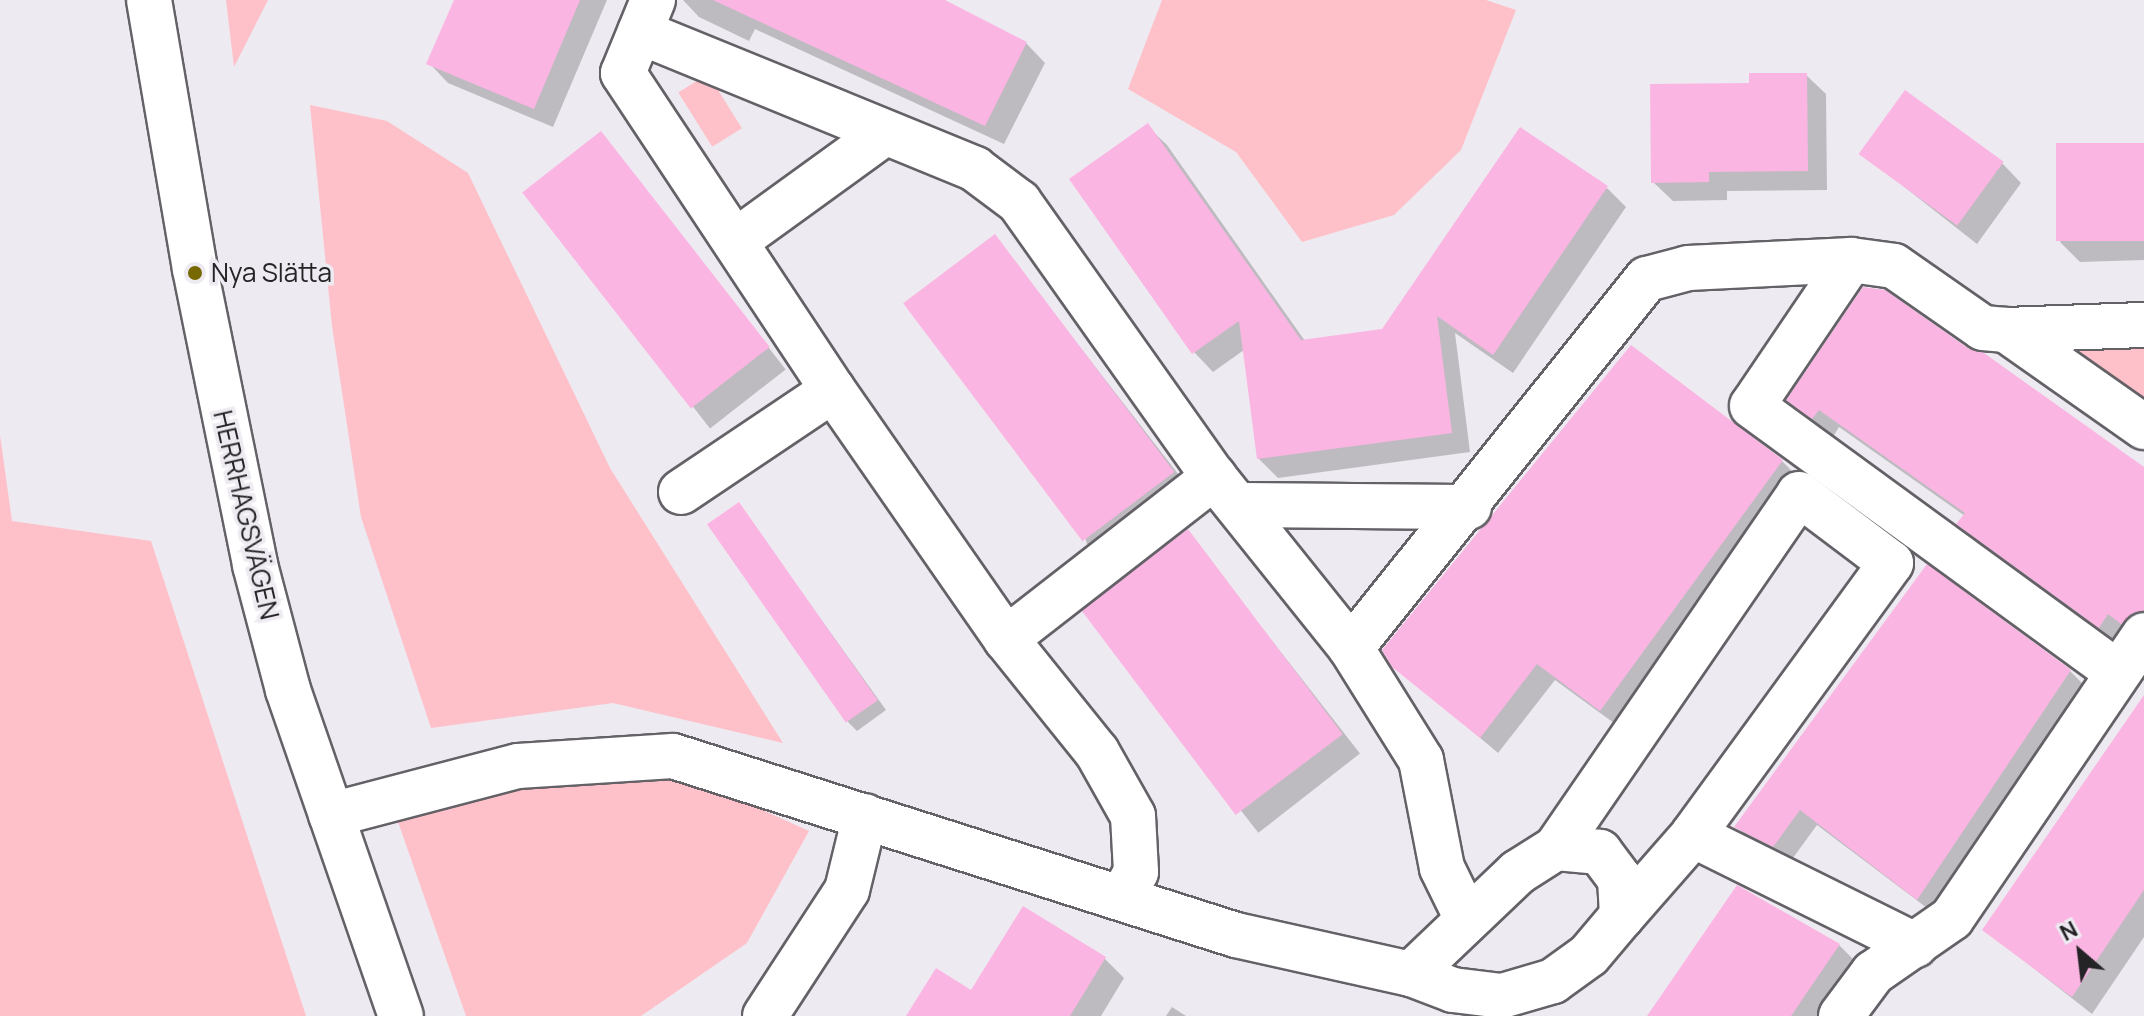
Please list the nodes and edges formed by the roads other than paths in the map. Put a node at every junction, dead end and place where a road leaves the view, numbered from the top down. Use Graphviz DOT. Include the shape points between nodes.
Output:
graph roads {
  1 [pos="149,0"];
  2 [pos="646,16"];
  3 [pos="882,135"];
  4 [pos="737,240"];
  5 [pos="1851,260"];
  6 [pos="2144,325"];
  7 [pos="2006,330"];
  8 [pos="833,390"];
  9 [pos="2144,427"];
  10 [pos="1226,491"];
  11 [pos="681,492"];
  12 [pos="1469,507"];
  13 [pos="2144,635"];
  14 [pos="1006,639"];
  15 [pos="1351,648"];
  16 [pos="2117,672"];
  17 [pos="331,815"];
  18 [pos="865,816"];
  19 [pos="1693,835"];
  20 [pos="1556,848"];
  21 [pos="1123,895"];
  22 [pos="1622,916"];
  23 [pos="1467,919"];
  24 [pos="1915,945"];
  25 [pos="1411,974"];
  26 [pos="401,1016"];
  27 [pos="765,1016"];
  28 [pos="1841,1016"];
  1 -- 17 [label="street, HERRHAGSVÄGEN" via="218,394 255,565 288,690"];
  2 -- 3 [label="street"];
  2 -- 4 [label="street" via="623,73"];
  3 -- 4 [label="street"];
  3 -- 10 [label="street" via="975,169 1019,202"];
  4 -- 8 [label="street"];
  5 -- 7 [label="street" via="1894,266 1983,328"];
  5 -- 12 [label="street" via="1688,268 1647,279"];
  5 -- 16 [label="street" via="1752,406"];
  6 -- 7 [label="street"];
  7 -- 9 [label="street"];
  8 -- 11 [label="street"];
  8 -- 14 [label="street"];
  10 -- 12 [label="street"];
  10 -- 14 [label="street"];
  10 -- 15 [label="street"];
  12 -- 15 [label="street"];
  13 -- 16 [label="street"];
  14 -- 21 [label="street" via="1097,752 1133,816 1136,872"];
  15 -- 23 [label="street" via="1421,760 1442,868"];
  16 -- 24 [label="street" via="1952,918"];
  17 -- 18 [label="street" via="518,766 673,756"];
  17 -- 26 [label="street, HERRHAGSVÄGEN"];
  18 -- 21 [label="street"];
  18 -- 27 [label="street" via="847,890"];
  19 -- 20 [label="street" via="1891,563 1799,494"];
  19 -- 22 [label="street"];
  19 -- 24 [label="street"];
  20 -- 22 [label="street" via="1589,849 1612,864 1625,896"];
  20 -- 23 [label="street" via="1518,872"];
  21 -- 25 [label="street" via="1236,935"];
  22 -- 25 [label="street" via="1589,955 1553,981 1502,996 1453,990"];
  23 -- 25 [label="street"];
  24 -- 28 [label="street" via="1873,973"];
}
